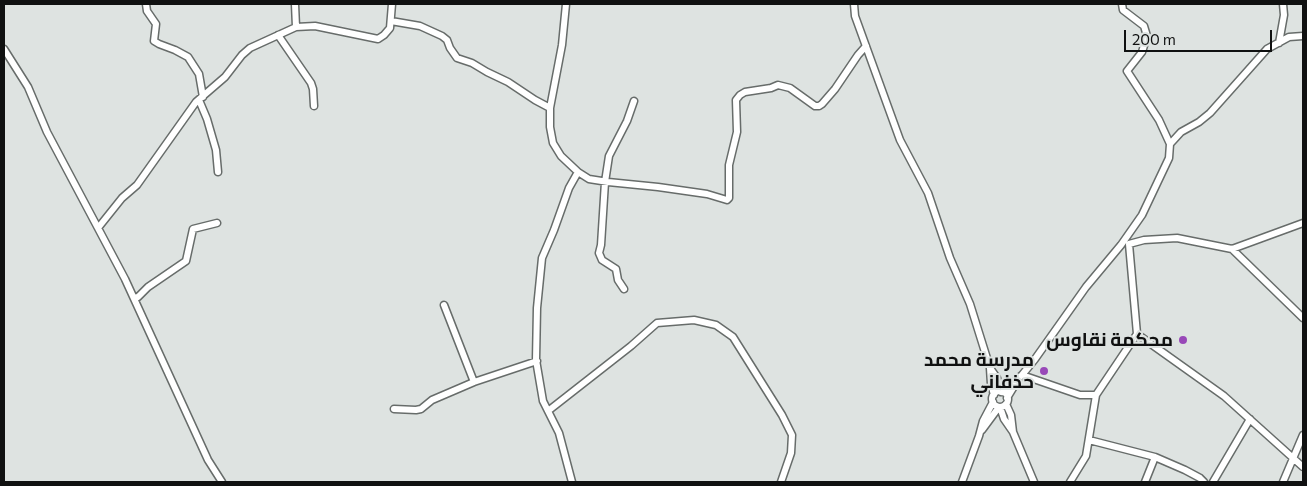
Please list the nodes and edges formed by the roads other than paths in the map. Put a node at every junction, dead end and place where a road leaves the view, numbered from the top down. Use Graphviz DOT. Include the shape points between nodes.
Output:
graph roads {
  1 [pos="146,4"];
  2 [pos="295,4"];
  3 [pos="392,4"];
  4 [pos="566,4"];
  5 [pos="854,4"];
  6 [pos="1122,4"];
  7 [pos="1283,4"];
  8 [pos="391,21"];
  9 [pos="296,27"];
  10 [pos="278,35"];
  11 [pos="1303,36"];
  12 [pos="1278,43"];
  13 [pos="866,46"];
  14 [pos="4,49"];
  15 [pos="201,98"];
  16 [pos="634,101"];
  17 [pos="314,106"];
  18 [pos="550,108"];
  19 [pos="1170,144"];
  20 [pos="218,172"];
  21 [pos="578,172"];
  22 [pos="605,182"];
  23 [pos="217,223"];
  24 [pos="1303,223"];
  25 [pos="98,228"];
  26 [pos="1130,244"];
  27 [pos="1121,245"];
  28 [pos="1232,249"];
  29 [pos="624,289"];
  30 [pos="134,298"];
  31 [pos="444,305"];
  32 [pos="1303,318"];
  33 [pos="1137,334"];
  34 [pos="536,361"];
  35 [pos="990,368"];
  36 [pos="1020,377"];
  37 [pos="474,382"];
  38 [pos="1002,389"];
  39 [pos="1096,395"];
  40 [pos="993,398"];
  41 [pos="1003,404"];
  42 [pos="394,409"];
  43 [pos="548,411"];
  44 [pos="992,417"];
  45 [pos="1004,419"];
  46 [pos="1250,419"];
  47 [pos="1013,432"];
  48 [pos="1303,435"];
  49 [pos="979,436"];
  50 [pos="1089,440"];
  51 [pos="1155,457"];
  52 [pos="1293,458"];
  53 [pos="1303,467"];
  54 [pos="222,482"];
  55 [pos="572,482"];
  56 [pos="781,482"];
  57 [pos="962,482"];
  58 [pos="1034,482"];
  59 [pos="1070,482"];
  60 [pos="1145,482"];
  61 [pos="1204,482"];
  62 [pos="1213,482"];
  63 [pos="1283,482"];
  1 -- 15 [label="street" via="156,24 154,40 188,57 198,74"];
  2 -- 9 [label="street"];
  3 -- 8 [label="street"];
  4 -- 18 [label="street"];
  5 -- 13 [label="street"];
  6 -- 19 [label="street" via="1123,10 1144,26 1147,36 1142,52 1127,71 1159,120"];
  7 -- 12 [label="street"];
  8 -- 9 [label="street" via="390,28 378,38 315,26"];
  8 -- 18 [label="street" via="420,26 442,36 458,58 508,82"];
  9 -- 10 [label="street"];
  10 -- 15 [label="street" via="250,48"];
  10 -- 17 [label="street" via="311,82"];
  11 -- 12 [label="street" via="1288,37"];
  12 -- 19 [label="street" via="1267,49 1210,113 1181,132"];
  13 -- 22 [label="street" via="819,106 790,88 778,85 740,95 736,100 737,132 729,166 727,200 658,186"];
  13 -- 35 [label="street" via="900,140 928,193 970,304"];
  14 -- 25 [label="street" via="28,87 47,132"];
  15 -- 20 [label="street" via="216,150"];
  15 -- 25 [label="street" via="137,185"];
  16 -- 22 [label="street" via="609,156"];
  18 -- 21 [label="street" via="553,143"];
  19 -- 27 [label="street" via="1169,158 1157,185 1142,215"];
  21 -- 22 [label="street" via="589,179"];
  21 -- 34 [label="street" via="542,258"];
  22 -- 29 [label="street" via="599,253 602,260 616,269"];
  23 -- 30 [label="street" via="192,229 186,261"];
  24 -- 28 [label="street"];
  25 -- 30 [label="street"];
  26 -- 27 [label="street"];
  26 -- 28 [label="street" via="1177,238"];
  26 -- 33 [label="street"];
  27 -- 36 [label="street"];
  28 -- 32 [label="street"];
  30 -- 54 [label="street" via="208,460"];
  31 -- 37 [label="street"];
  33 -- 39 [label="street"];
  33 -- 46 [label="street" via="1224,396"];
  34 -- 37 [label="street"];
  34 -- 43 [label="street" via="543,401"];
  35 -- 38 [label="street"];
  35 -- 40 [label="street"];
  36 -- 38 [label="street"];
  36 -- 39 [label="street" via="1080,395"];
  36 -- 41 [label="street"];
  37 -- 42 [label="street" via="416,410"];
  38 -- 40 [label="street"];
  38 -- 41 [label="street" via="1006,395"];
  39 -- 50 [label="street"];
  40 -- 41 [label="street" via="995,405"];
  40 -- 49 [label="street"];
  41 -- 44 [label="street"];
  41 -- 45 [label="street"];
  41 -- 47 [label="street" via="1011,414"];
  43 -- 55 [label="street" via="559,433"];
  43 -- 56 [label="street" via="657,323 694,320 716,325 733,337 792,435 791,452"];
  44 -- 45 [label="street"];
  44 -- 49 [label="street"];
  45 -- 47 [label="street"];
  46 -- 52 [label="street"];
  46 -- 62 [label="street"];
  47 -- 58 [label="street"];
  48 -- 52 [label="street"];
  49 -- 57 [label="street"];
  50 -- 51 [label="street"];
  50 -- 59 [label="street" via="1086,456"];
  51 -- 60 [label="street"];
  51 -- 61 [label="street"];
  52 -- 53 [label="street"];
  52 -- 63 [label="street"];
}
